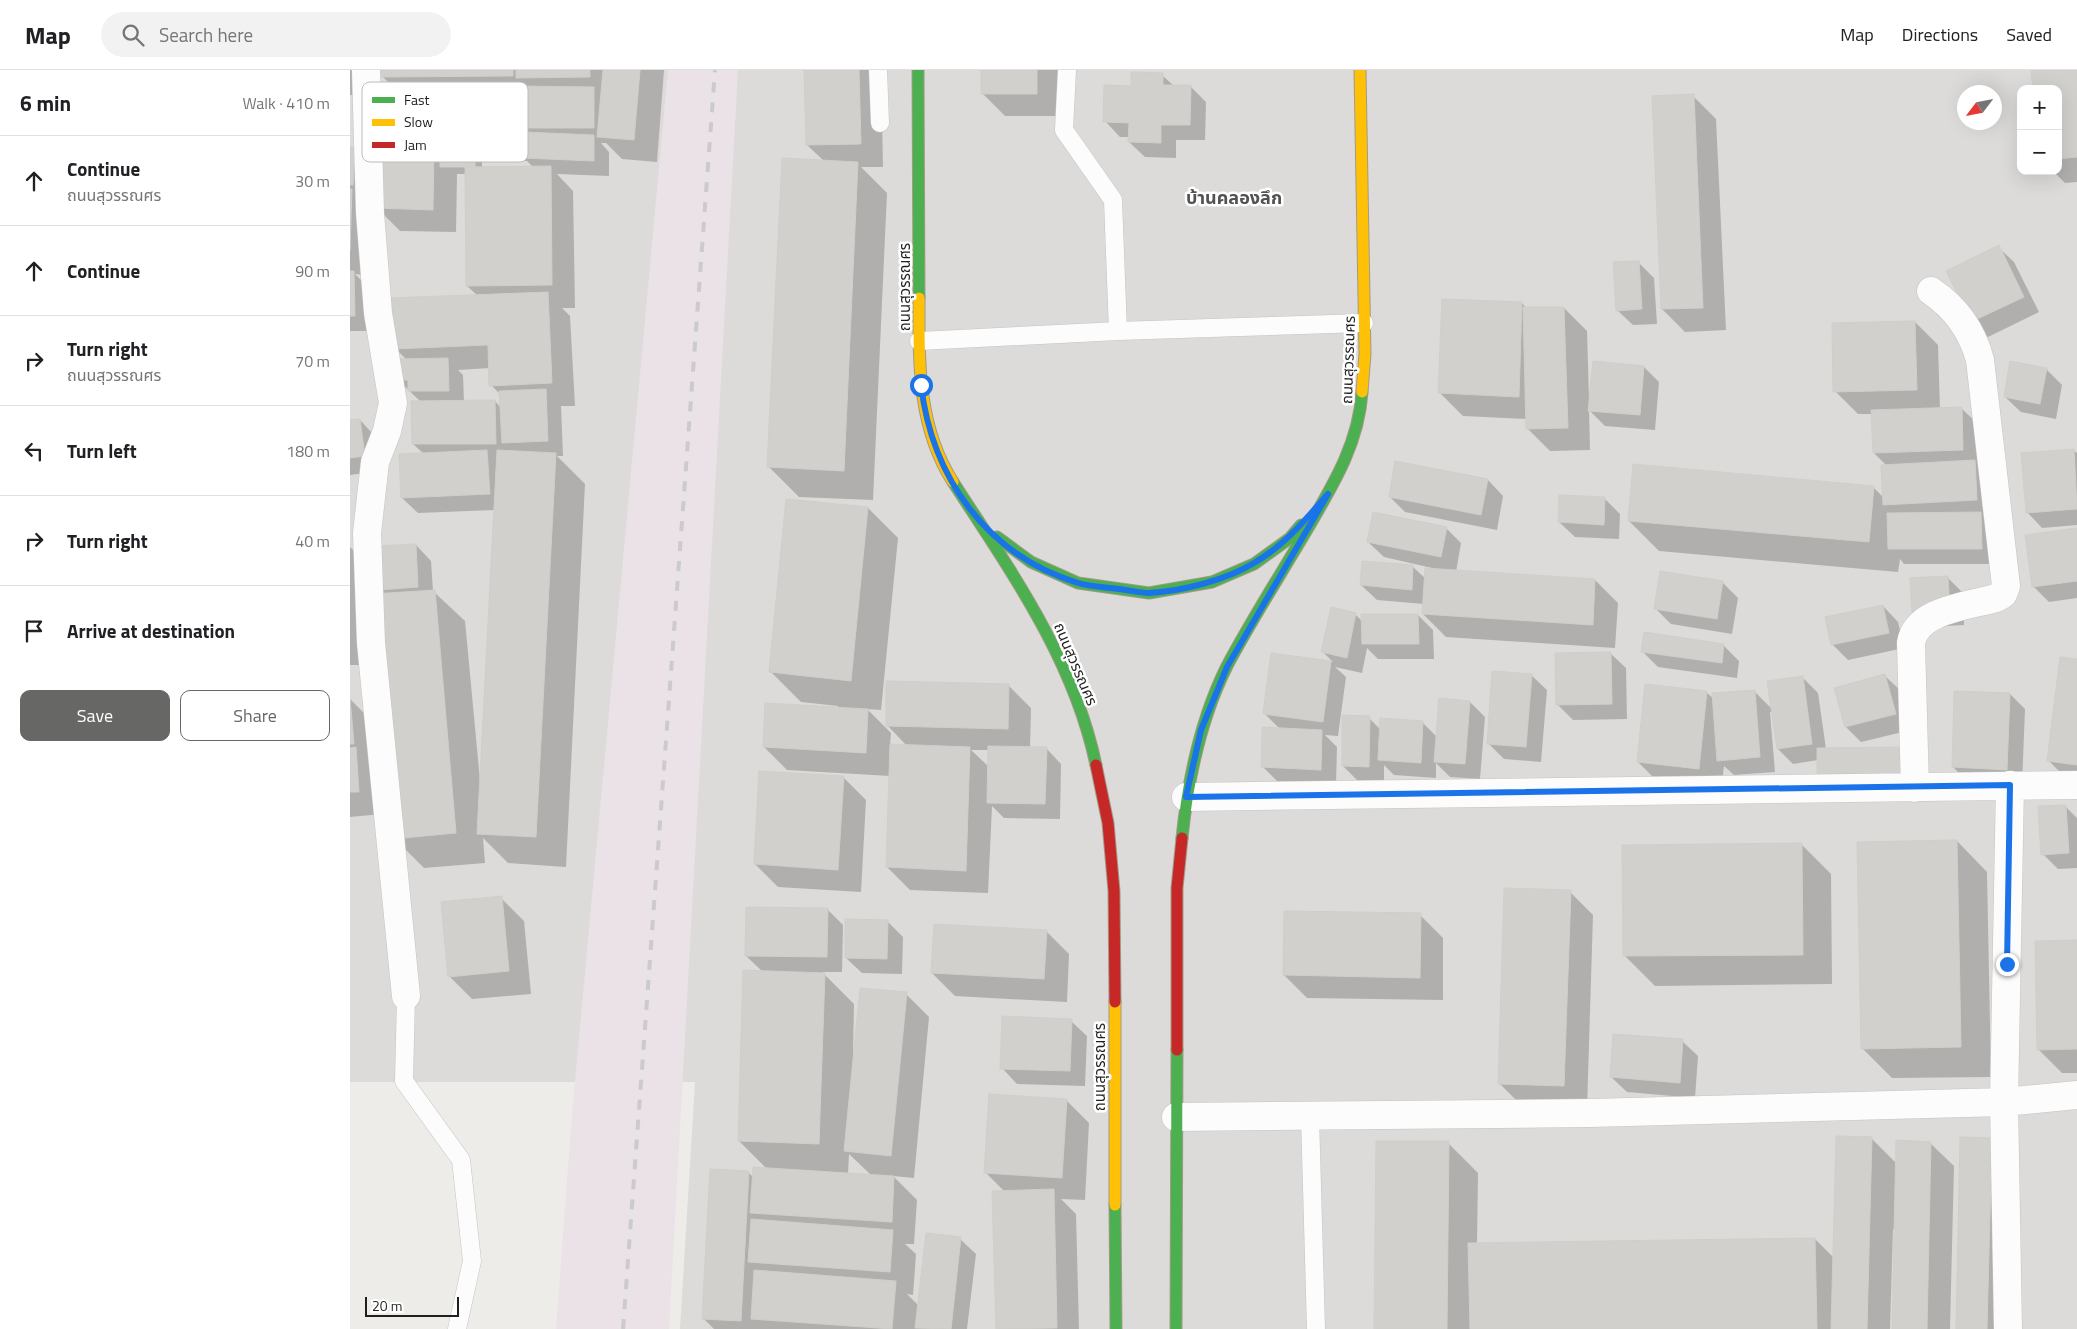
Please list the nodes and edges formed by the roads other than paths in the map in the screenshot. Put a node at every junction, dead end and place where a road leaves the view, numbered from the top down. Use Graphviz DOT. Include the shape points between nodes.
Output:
graph roads {
  1 [pos="878,70"];
  2 [pos="918,70"];
  3 [pos="1067,70"];
  4 [pos="1360,70"];
  5 [pos="880,122"];
  6 [pos="369,162"];
  7 [pos="1931,291"];
  8 [pos="1364,323"];
  9 [pos="1118,331"];
  10 [pos="919,341"];
  11 [pos="1328,494"];
  12 [pos="981,523"];
  13 [pos="2010,785"];
  14 [pos="2077,785"];
  15 [pos="1915,788"];
  16 [pos="1186,797"];
  17 [pos="406,996"];
  18 [pos="2077,1095"];
  19 [pos="2004,1102"];
  20 [pos="1310,1116"];
  21 [pos="1176,1117"];
  22 [pos="457,1329"];
  23 [pos="1116,1329"];
  24 [pos="1176,1329"];
  25 [pos="1316,1329"];
  26 [pos="2008,1329"];
  1 -- 5 [label="lane"];
  2 -- 10 [label="main road, ถนนสุวรรณศร"];
  3 -- 9 [label="lane" via="1064,130 1112,200"];
  4 -- 8 [label="main road, ถนนสุวรรณศร"];
  6 -- 17 [label="street" via="378,313 393,403 375,462 367,533 371,643"];
  7 -- 15 [label="street" via="1944,300 1967,326 1980,360 2006,586 1996,598 1932,616 1912,632"];
  8 -- 9 [label="lane"];
  8 -- 11 [label="main road, ถนนสุวรรณศร" via="1361,413 1342,470"];
  9 -- 10 [label="lane"];
  10 -- 12 [label="main road, ถนนสุวรรณศร" via="925,416 943,468 964,503"];
  11 -- 12 [label="main road" via="1290,538 1254,564 1212,582 1149,593 1078,583 1031,562"];
  11 -- 16 [label="main road, ถนนสุวรรณศร" via="1227,667 1201,730"];
  12 -- 23 [label="main road, ถนนสุวรรณศร" via="1032,604 1072,685 1093,750 1108,823 1114,891"];
  13 -- 14 [label="street"];
  13 -- 15 [label="street"];
  13 -- 19 [label="street"];
  15 -- 16 [label="street"];
  16 -- 21 [label="main road, ถนนสุวรรณศร" via="1177,888"];
  17 -- 22 [label="lane" via="404,1081 461,1160 472,1261"];
  18 -- 19 [label="street"];
  19 -- 20 [label="street" via="1591,1113"];
  19 -- 26 [label="street"];
  20 -- 21 [label="street"];
  20 -- 25 [label="lane"];
  21 -- 24 [label="main road, ถนนสุวรรณศร"];
}
